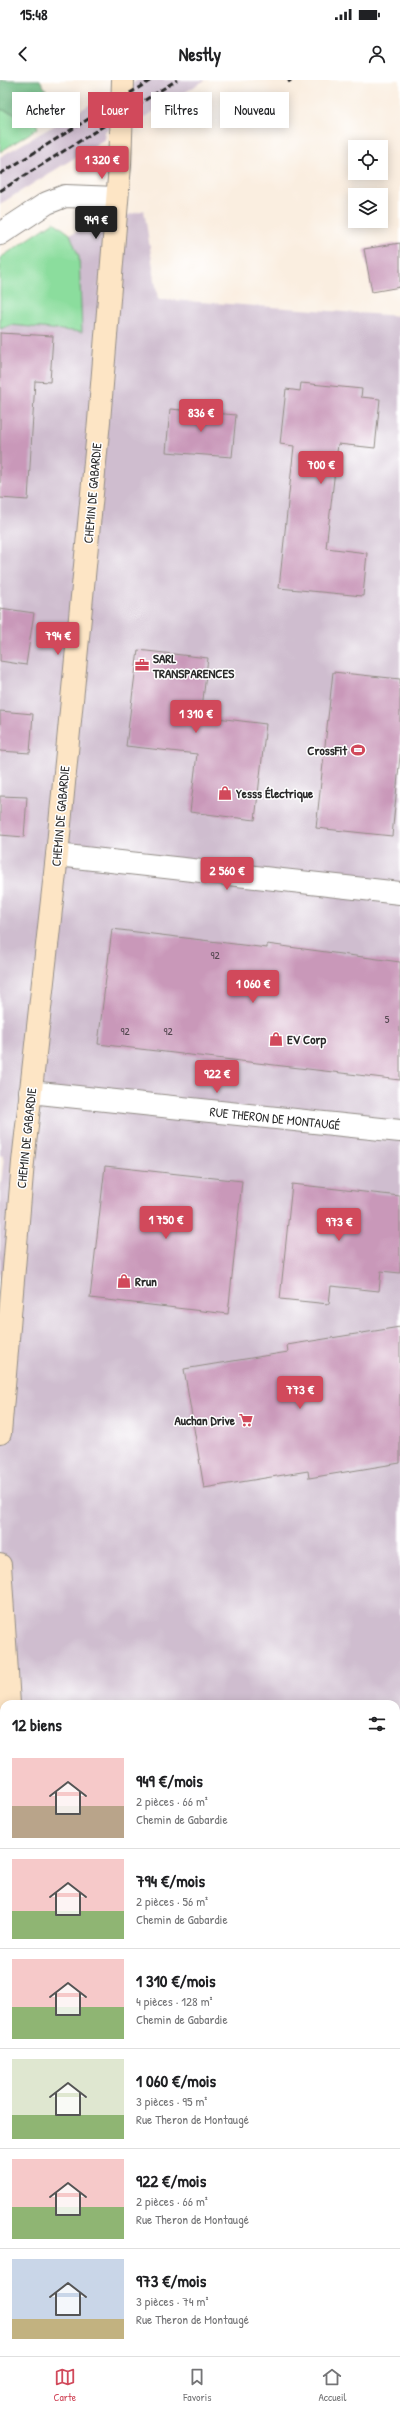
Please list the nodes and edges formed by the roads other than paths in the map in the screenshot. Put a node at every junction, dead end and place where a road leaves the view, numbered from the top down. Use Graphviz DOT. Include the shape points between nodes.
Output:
graph roads {
  1 [pos="123,80"];
  2 [pos="117,198"];
  3 [pos="0,234"];
  4 [pos="57,855"];
  5 [pos="400,893"];
  6 [pos="30,1092"];
  7 [pos="400,1131"];
  8 [pos="0,1433"];
  9 [pos="0,1565"];
  10 [pos="9,1700"];
  1 -- 2 [label="street, CHEMIN DE GABARDIE"];
  2 -- 3 [label="street" via="65,196 47,203"];
  2 -- 4 [label="street, CHEMIN DE GABARDIE" via="97,444"];
  4 -- 5 [label="street"];
  4 -- 6 [label="street, CHEMIN DE GABARDIE"];
  6 -- 7 [label="street, RUE THERON DE MONTAUGÉ"];
  6 -- 8 [label="street, CHEMIN DE GABARDIE"];
  9 -- 10 [label="street"];
}
